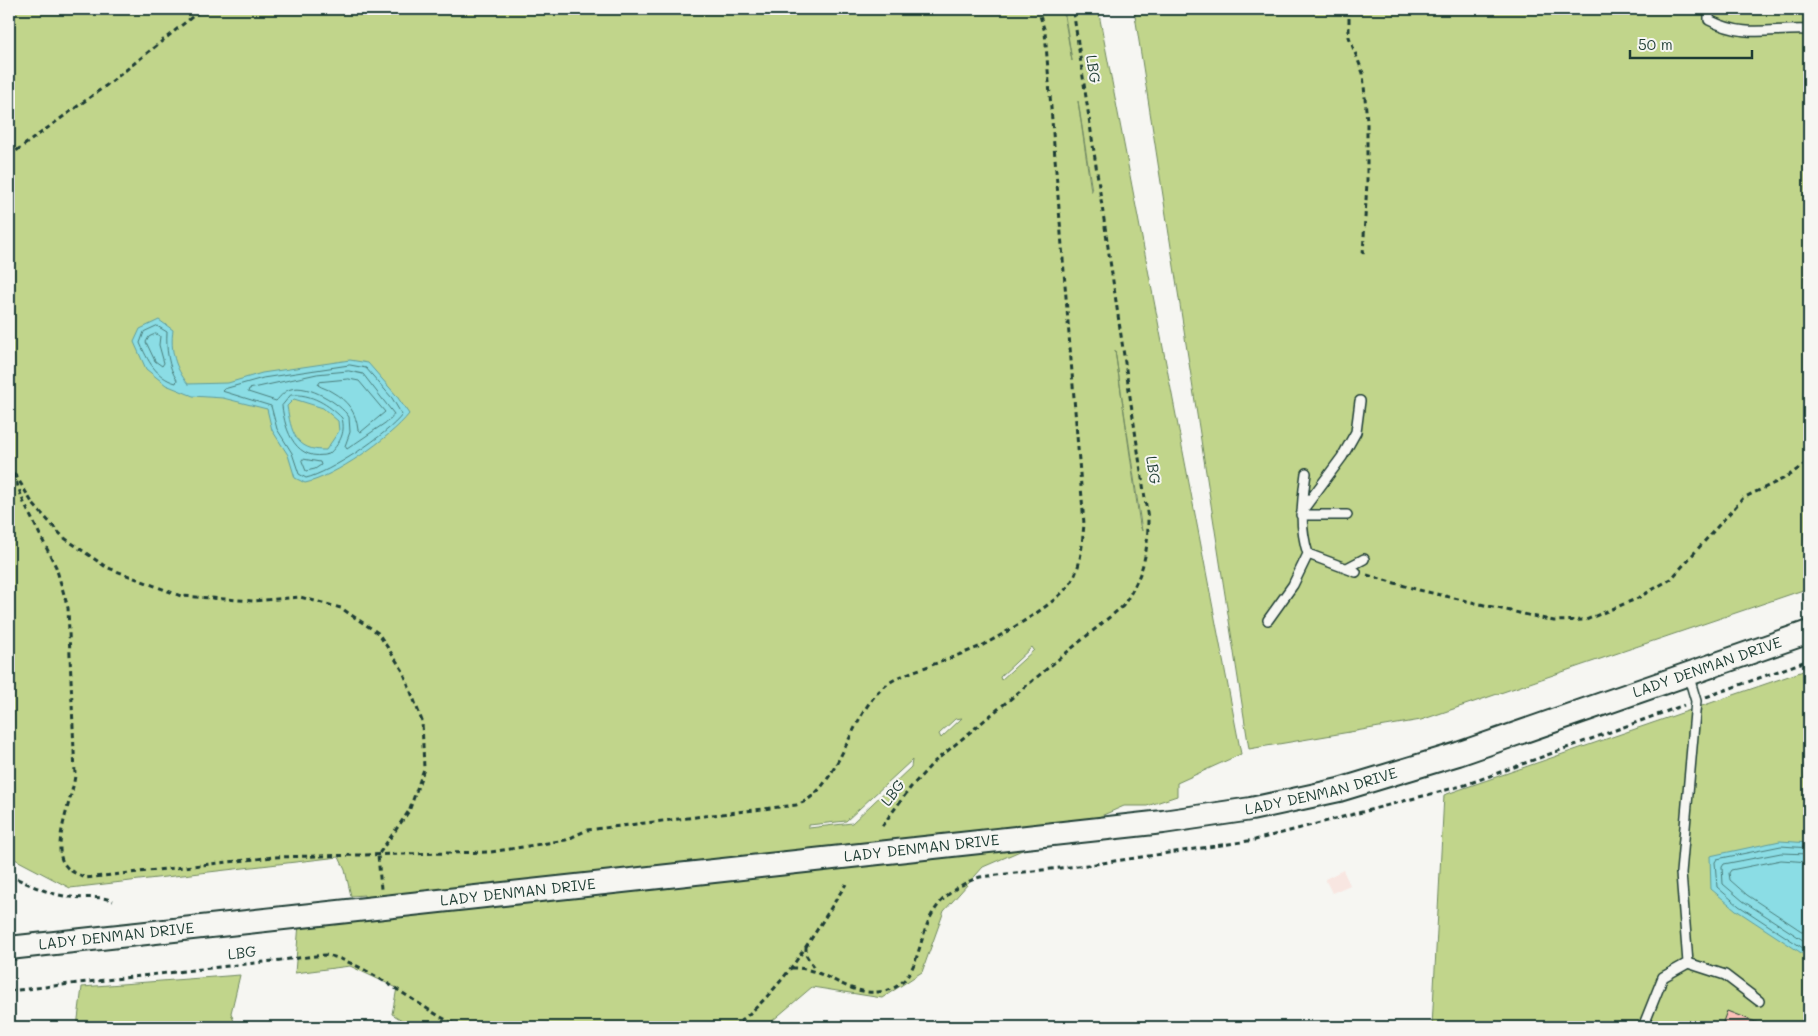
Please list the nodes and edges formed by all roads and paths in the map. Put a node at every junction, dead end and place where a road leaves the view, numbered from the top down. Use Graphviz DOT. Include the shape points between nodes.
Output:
graph roads {
  1 [pos="202,9"];
  2 [pos="1038,9"];
  3 [pos="1073,9"];
  4 [pos="1348,9"];
  5 [pos="1709,9"];
  6 [pos="1809,30"];
  7 [pos="9,156"];
  8 [pos="1363,255"];
  9 [pos="1360,401"];
  10 [pos="1809,461"];
  11 [pos="9,463"];
  12 [pos="1306,473"];
  13 [pos="1301,514"];
  14 [pos="1347,514"];
  15 [pos="1308,554"];
  16 [pos="1364,559"];
  17 [pos="1352,570"];
  18 [pos="1268,620"];
  19 [pos="1809,632"];
  20 [pos="1809,660"];
  21 [pos="1688,674"];
  22 [pos="1696,701"];
  23 [pos="882,826"];
  24 [pos="378,854"];
  25 [pos="9,875"];
  26 [pos="846,884"];
  27 [pos="113,901"];
  28 [pos="383,907"];
  29 [pos="806,945"];
  30 [pos="9,948"];
  31 [pos="1688,963"];
  32 [pos="791,968"];
  33 [pos="816,971"];
  34 [pos="9,991"];
  35 [pos="1759,1002"];
  36 [pos="460,1027"];
  37 [pos="733,1027"];
  38 [pos="1643,1027"];
  1 -- 7 [label="path" via="111,82"];
  2 -- 24 [label="path" via="1045,32 1084,524 1081,556 1073,580 1058,598 984,644 886,685 873,697 822,787 808,801 587,830 566,840 490,852"];
  3 -- 23 [label="path, LBG" via="1148,519 1148,548 1138,578 1123,606 934,762"];
  4 -- 8 [label="path" via="1349,37 1363,73 1367,122"];
  5 -- 6 [label="lane" via="1709,20 1726,29 1748,32"];
  9 -- 13 [label="lane" via="1356,432"];
  10 -- 17 [label="path" via="1785,478 1743,498 1671,580 1586,620 1554,621 1418,590"];
  11 -- 24 [label="path" via="33,504 63,537 106,567 181,596 253,600 300,597 341,608 378,633 403,670 422,721 424,769 409,811"];
  11 -- 24 [label="path" via="24,503 56,567 68,608 75,775 59,843 64,865 79,875 92,877 274,857"];
  12 -- 13 [label="lane"];
  13 -- 14 [label="lane"];
  13 -- 15 [label="lane" via="1302,537"];
  15 -- 17 [label="lane"];
  15 -- 18 [label="lane"];
  16 -- 17 [label="lane"];
  19 -- 21 [label="street, LADY DENMAN DRIVE"];
  20 -- 22 [label="path"];
  21 -- 22 [label="lane"];
  21 -- 28 [label="street, LADY DENMAN DRIVE" via="1339,790 1251,809 1153,824"];
  22 -- 31 [label="lane" via="1681,873"];
  22 -- 33 [label="path" via="1465,785 1255,840 980,877 956,888 937,906 912,970 898,986 865,992 840,985"];
  24 -- 28 [label="path"];
  25 -- 27 [label="path" via="70,897 106,897"];
  26 -- 29 [label="path"];
  28 -- 30 [label="street, LADY DENMAN DRIVE"];
  29 -- 32 [label="path"];
  29 -- 33 [label="path" via="806,955"];
  31 -- 35 [label="lane" via="1725,974"];
  31 -- 38 [label="lane" via="1663,977"];
  32 -- 33 [label="path"];
  32 -- 37 [label="path" via="776,989"];
  34 -- 36 [label="path, LBG" via="325,955 352,963"];
}
